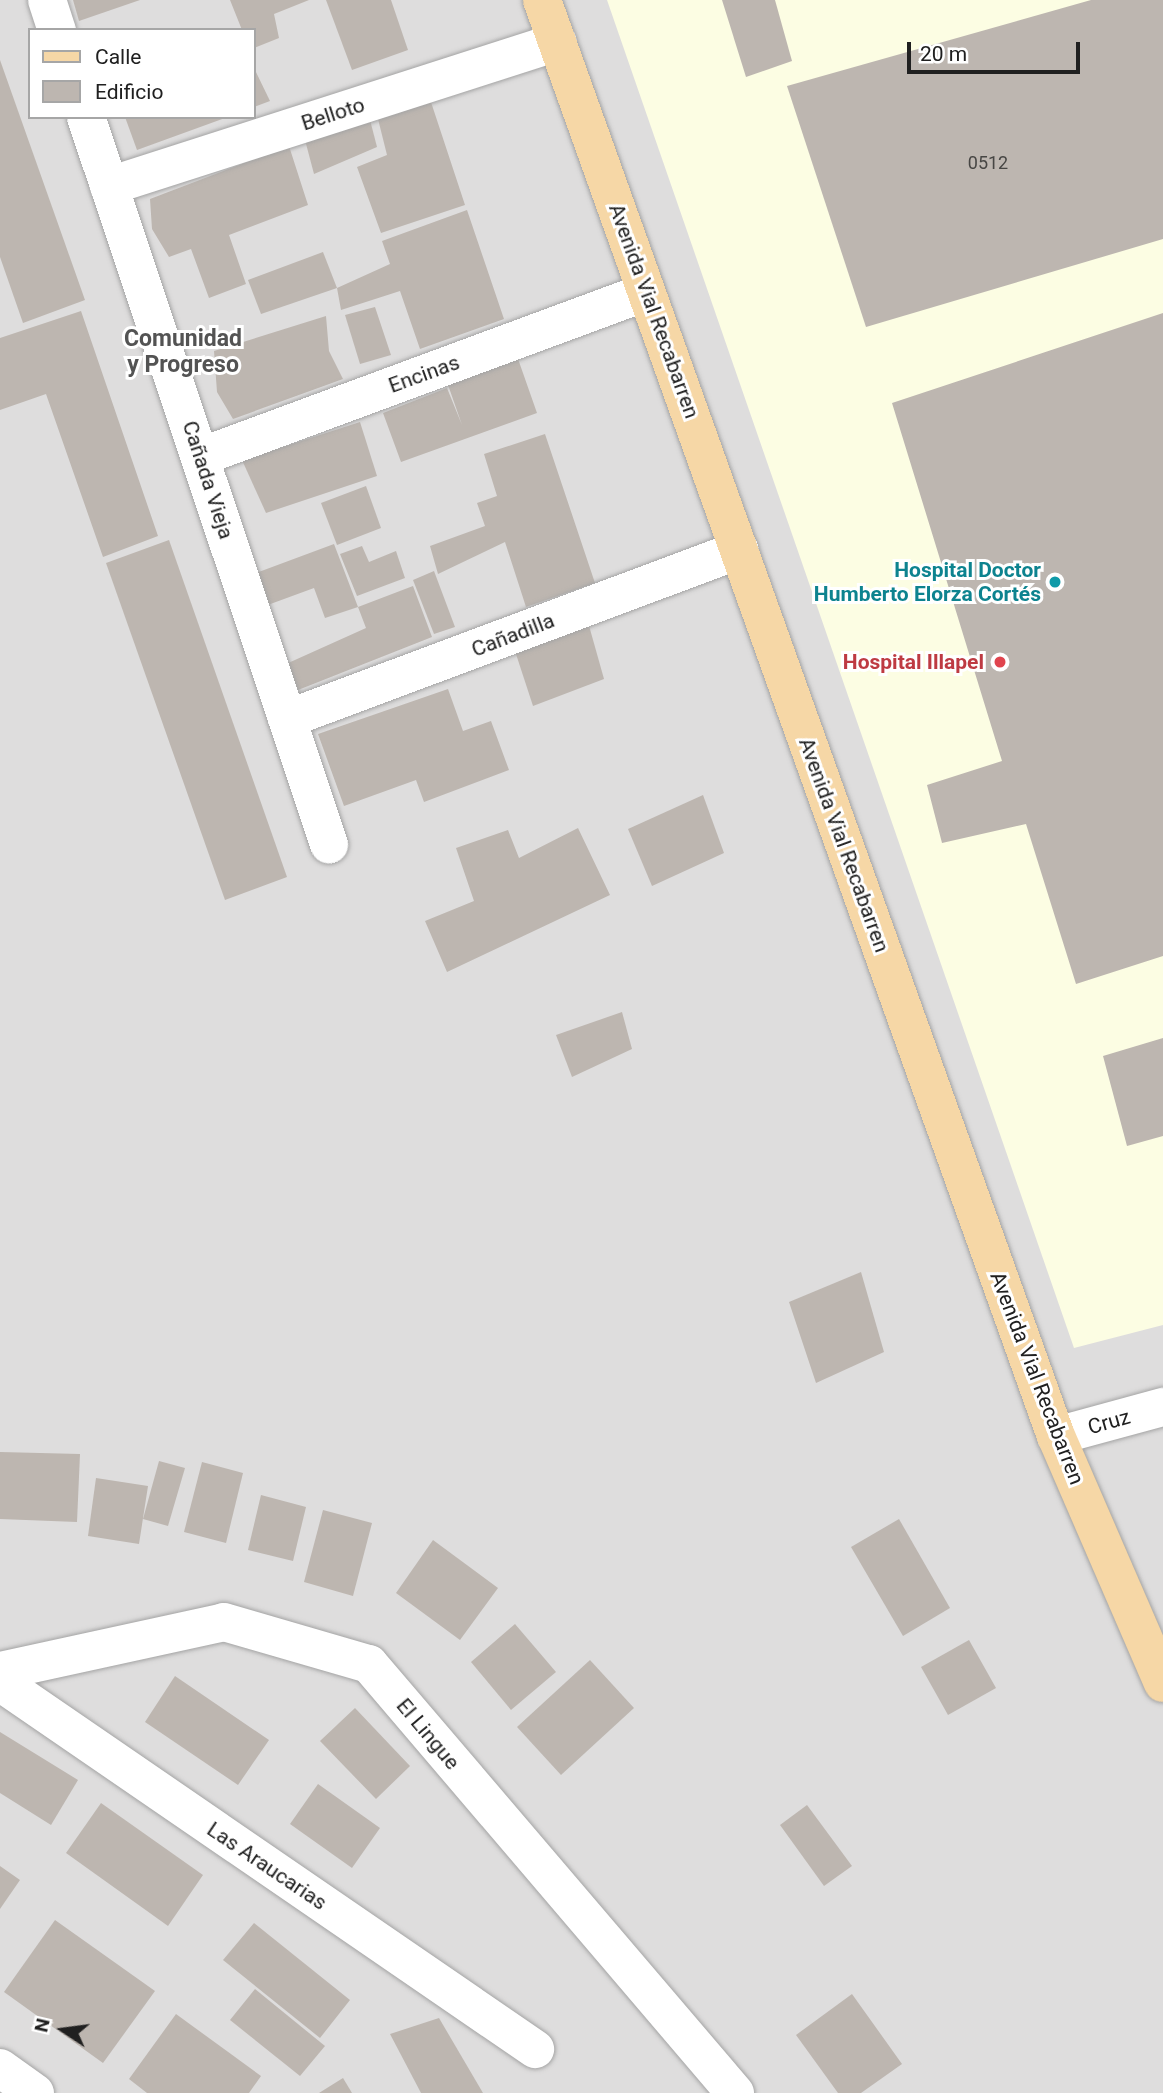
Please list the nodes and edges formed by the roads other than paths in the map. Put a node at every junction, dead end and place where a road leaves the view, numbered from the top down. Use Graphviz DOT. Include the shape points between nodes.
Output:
graph roads {
  1 [pos="47,0"];
  2 [pos="542,0"];
  3 [pos="56,28"];
  4 [pos="556,42"];
  5 [pos="87,119"];
  6 [pos="109,186"];
  7 [pos="647,292"];
  8 [pos="200,457"];
  9 [pos="739,550"];
  10 [pos="287,719"];
  11 [pos="329,844"];
  12 [pos="1163,1407"];
  13 [pos="1056,1436"];
  14 [pos="0,1671"];
  15 [pos="0,1682"];
  16 [pos="1163,1683"];
  17 [pos="535,2049"];
  18 [pos="0,2068"];
  19 [pos="35,2093"];
  20 [pos="735,2093"];
  1 -- 3 [label="street"];
  2 -- 4 [label="main road, Avenida Vial Recabarren"];
  4 -- 6 [label="street, Belloto"];
  4 -- 7 [label="main road, Avenida Vial Recabarren"];
  5 -- 6 [label="street, Cañada Vieja"];
  6 -- 8 [label="street, Cañada Vieja"];
  7 -- 8 [label="street, Encinas"];
  7 -- 9 [label="main road, Avenida Vial Recabarren"];
  8 -- 10 [label="street, Cañada Vieja"];
  9 -- 10 [label="street, Cañadilla"];
  9 -- 13 [label="main road, Avenida Vial Recabarren"];
  10 -- 11 [label="street, Cañada Vieja"];
  12 -- 13 [label="street, Cruz"];
  13 -- 16 [label="main road, Avenida Vial Recabarren"];
  14 -- 20 [label="street, El Lingue" via="224,1622 369,1664"];
  15 -- 17 [label="street, Las Araucarias"];
  18 -- 19 [label="street"];
}
